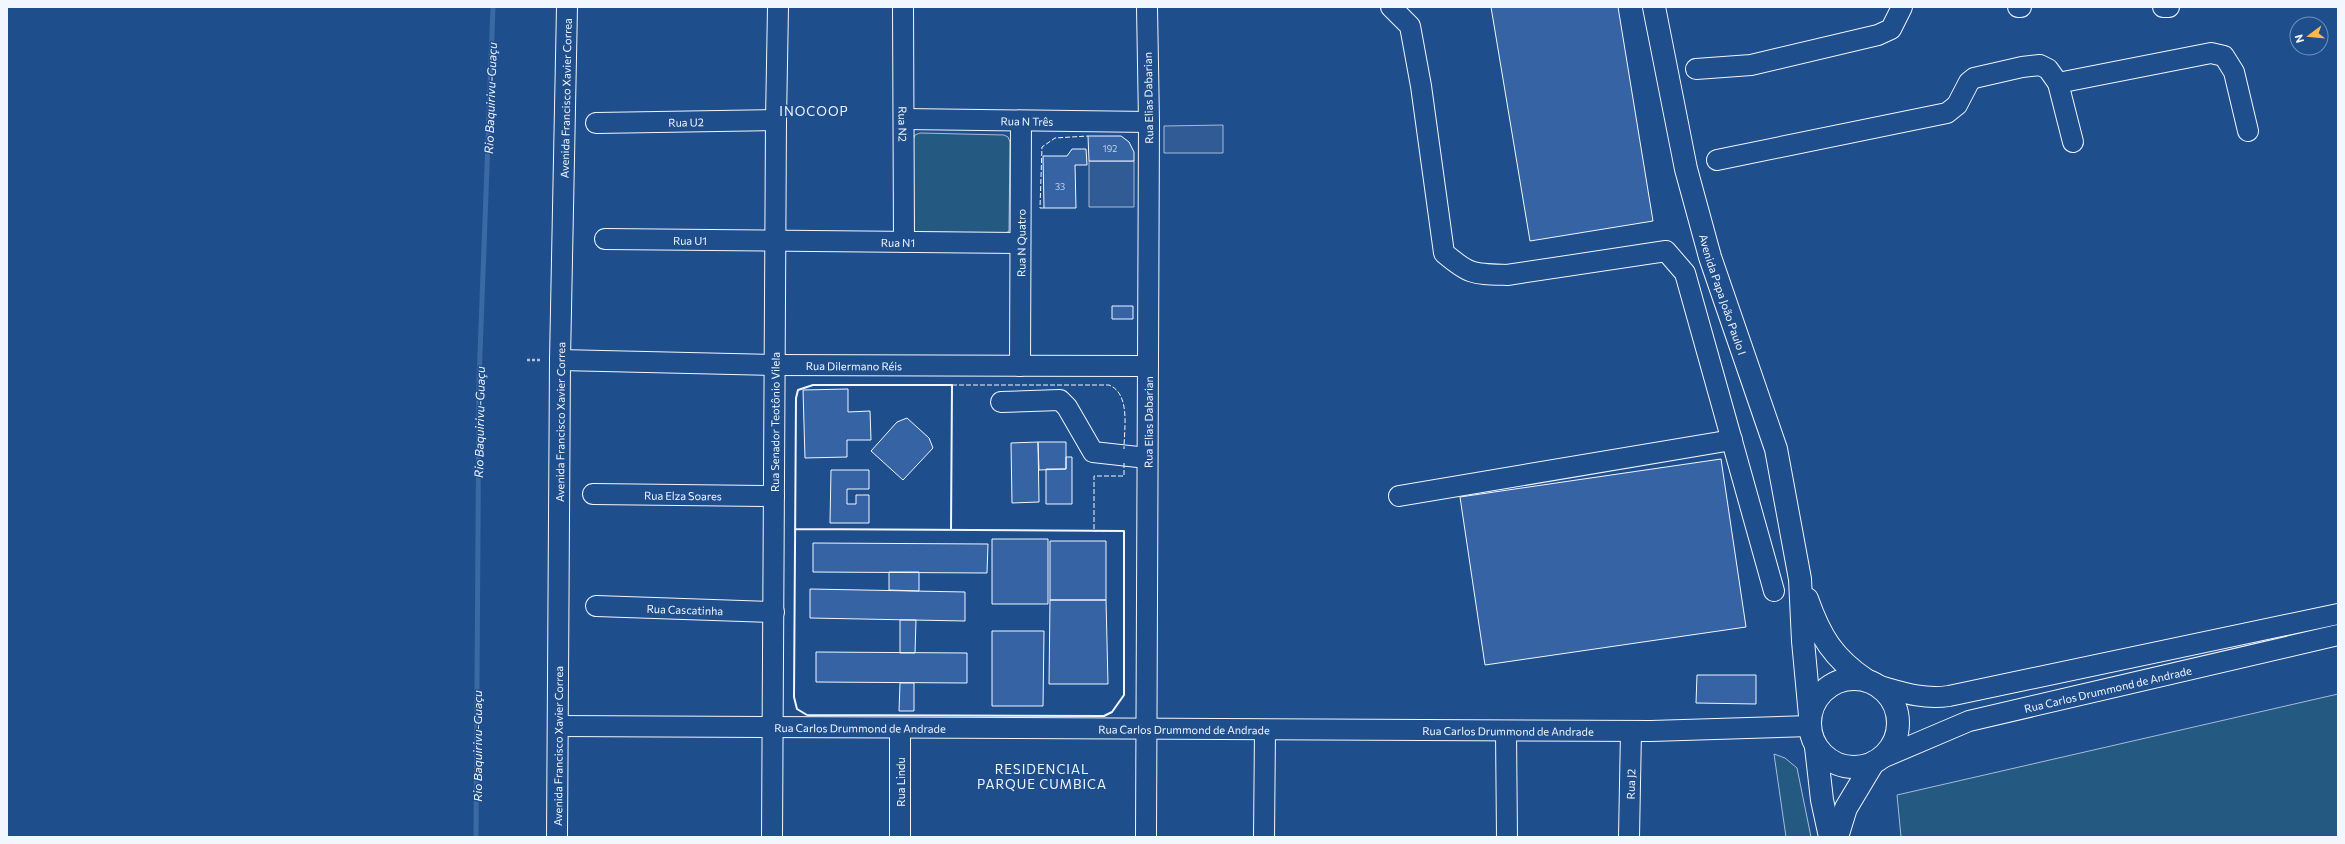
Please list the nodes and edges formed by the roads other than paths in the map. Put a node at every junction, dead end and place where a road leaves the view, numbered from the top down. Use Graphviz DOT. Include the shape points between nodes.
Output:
graph roads {
  1 [pos="567,7"];
  2 [pos="778,7"];
  3 [pos="903,7"];
  4 [pos="1147,7"];
  5 [pos="1391,7"];
  6 [pos="1654,7"];
  7 [pos="1902,7"];
  8 [pos="2163,7"];
  9 [pos="2169,7"];
  10 [pos="1696,69"];
  11 [pos="2058,83"];
  12 [pos="905,119"];
  13 [pos="776,120"];
  14 [pos="1021,121"];
  15 [pos="1149,122"];
  16 [pos="596,123"];
  17 [pos="2248,131"];
  18 [pos="2073,142"];
  19 [pos="1717,160"];
  20 [pos="605,239"];
  21 [pos="775,240"];
  22 [pos="904,242"];
  23 [pos="1020,243"];
  24 [pos="560,360"];
  25 [pos="775,365"];
  26 [pos="1020,366"];
  27 [pos="1148,366"];
  28 [pos="1001,402"];
  29 [pos="1732,440"];
  30 [pos="1147,458"];
  31 [pos="593,494"];
  32 [pos="774,496"];
  33 [pos="1398,496"];
  34 [pos="1800,579"];
  35 [pos="1774,591"];
  36 [pos="596,606"];
  37 [pos="774,612"];
  38 [pos="2338,614"];
  39 [pos="2338,635"];
  40 [pos="1871,682"];
  41 [pos="1810,721"];
  42 [pos="558,726"];
  43 [pos="773,726"];
  44 [pos="900,728"];
  45 [pos="1146,729"];
  46 [pos="1265,730"];
  47 [pos="1506,731"];
  48 [pos="1631,731"];
  49 [pos="1816,747"];
  50 [pos="1877,760"];
  51 [pos="557,837"];
  52 [pos="772,837"];
  53 [pos="900,837"];
  54 [pos="1146,837"];
  55 [pos="1264,837"];
  56 [pos="1507,837"];
  57 [pos="1629,837"];
  58 [pos="1830,837"];
  59 [pos="1837,837"];
  1 -- 24 [label="street, Avenida Francisco Xavier Correa"];
  2 -- 13 [label="street, Rua Senador Teotônio Vilela"];
  3 -- 12 [label="street, Rua N2"];
  4 -- 15 [label="street, Rua Elias Dabarian"];
  5 -- 29 [label="street" via="1410,26 1444,253 1464,271 1507,275 1666,251 1685,273"];
  6 -- 34 [label="main road, Avenida Papa João Paulo I" via="1686,169 1710,256 1776,449"];
  7 -- 10 [label="street" via="1891,29 1878,35 1751,65"];
  8 -- 9 [label="street"];
  11 -- 17 [label="street" via="2211,53 2224,56 2234,72"];
  11 -- 18 [label="street"];
  11 -- 19 [label="street" via="2048,69 2040,65 1980,76 1969,82 1957,105 1947,112"];
  12 -- 14 [label="street, Rua N Três"];
  12 -- 22 [label="street, Rua N2"];
  13 -- 16 [label="street, Rua U2"];
  13 -- 21 [label="street, Rua Senador Teotônio Vilela"];
  14 -- 15 [label="street, Rua N Três"];
  14 -- 23 [label="street, Rua N Quatro"];
  15 -- 27 [label="street, Rua Elias Dabarian"];
  20 -- 21 [label="street, Rua U1"];
  21 -- 22 [label="street, Rua N1"];
  21 -- 25 [label="street, Rua Senador Teotônio Vilela"];
  22 -- 23 [label="street, Rua N1"];
  23 -- 26 [label="street, Rua N Quatro"];
  24 -- 25 [label="street, Rua Dilermano Réis"];
  24 -- 42 [label="street, Avenida Francisco Xavier Correa"];
  25 -- 26 [label="street, Rua Dilermano Réis"];
  25 -- 32 [label="street, Rua Senador Teotônio Vilela"];
  26 -- 27 [label="street, Rua Dilermano Réis"];
  27 -- 30 [label="street, Rua Elias Dabarian"];
  28 -- 30 [label="street" via="1060,400 1067,407 1093,452"];
  29 -- 33 [label="street"];
  29 -- 35 [label="street"];
  30 -- 45 [label="street, Rua Elias Dabarian"];
  31 -- 32 [label="street, Rua Elza Soares"];
  32 -- 37 [label="street, Rua Senador Teotônio Vilela"];
  34 -- 40 [label="main road, Avenida Papa João Paulo I" via="1816,624 1826,642 1839,660"];
  34 -- 41 [label="main road, Avenida Papa João Paulo I"];
  36 -- 37 [label="street, Rua Cascatinha"];
  37 -- 43 [label="street, Rua Senador Teotônio Vilela"];
  38 -- 40 [label="street" via="1949,696 1920,697"];
  39 -- 50 [label="street, Rua Carlos Drummond de Andrade" via="1969,722"];
  40 -- 41 [label="main road" via="1845,679 1826,688 1816,701"];
  40 -- 50 [label="main road" via="1891,699 1898,720 1894,741"];
  41 -- 48 [label="street, Rua Carlos Drummond de Andrade"];
  41 -- 49 [label="main road"];
  42 -- 43 [label="street, Rua Carlos Drummond de Andrade"];
  42 -- 51 [label="street, Avenida Francisco Xavier Correa"];
  43 -- 44 [label="street, Rua Carlos Drummond de Andrade"];
  43 -- 52 [label="street, Rua Senador Teotônio Vilela"];
  44 -- 45 [label="street, Rua Carlos Drummond de Andrade"];
  44 -- 53 [label="street, Rua Lindu"];
  45 -- 46 [label="street, Rua Carlos Drummond de Andrade"];
  45 -- 54 [label="street, Rua Elias Dabarian"];
  46 -- 47 [label="street, Rua Carlos Drummond de Andrade"];
  46 -- 55 [label="street"];
  47 -- 48 [label="street, Rua Carlos Drummond de Andrade"];
  47 -- 56 [label="street"];
  48 -- 57 [label="street, Rua J2"];
  49 -- 50 [label="main road" via="1831,761 1841,766 1852,768"];
  49 -- 58 [label="main road" via="1822,800"];
  50 -- 59 [label="main road" via="1846,808"];
}
